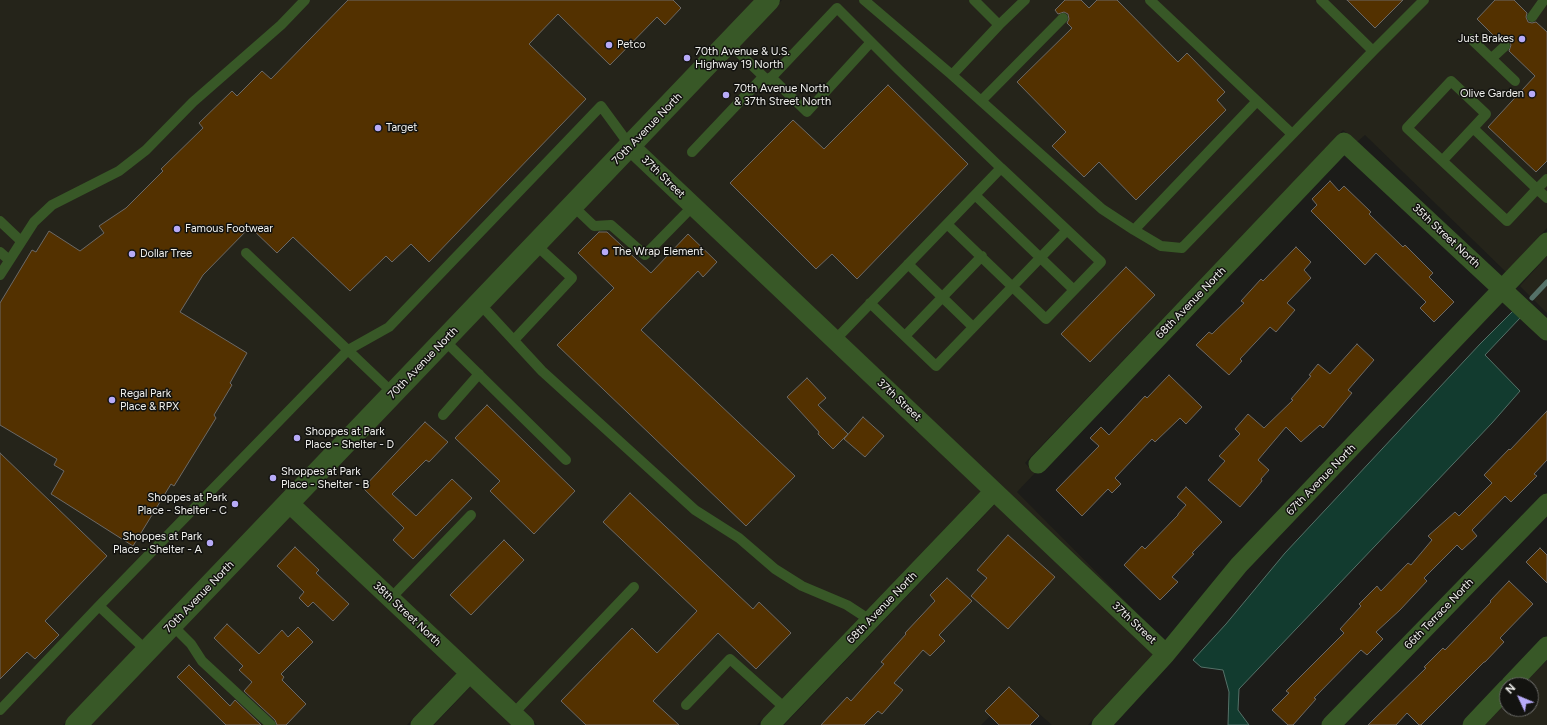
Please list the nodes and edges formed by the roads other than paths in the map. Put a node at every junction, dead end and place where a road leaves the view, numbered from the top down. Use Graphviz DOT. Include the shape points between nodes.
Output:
graph roads {
  1 [pos="305,0"];
  2 [pos="769,0"];
  3 [pos="864,0"];
  4 [pos="1025,0"];
  5 [pos="1150,0"];
  6 [pos="1321,0"];
  7 [pos="1424,0"];
  8 [pos="1544,0"];
  9 [pos="979,2"];
  10 [pos="1063,18"];
  11 [pos="1532,18"];
  12 [pos="999,25"];
  13 [pos="1471,39"];
  14 [pos="871,42"];
  15 [pos="729,43"];
  16 [pos="1505,46"];
  17 [pos="1373,51"];
  18 [pos="1492,58"];
  19 [pos="952,75"];
  20 [pos="767,77"];
  21 [pos="1515,81"];
  22 [pos="981,101"];
  23 [pos="1257,101"];
  24 [pos="1473,128"];
  25 [pos="1292,134"];
  26 [pos="1344,142"];
  27 [pos="631,147"];
  28 [pos="692,152"];
  29 [pos="1443,160"];
  30 [pos="1001,168"];
  31 [pos="1547,179"];
  32 [pos="1537,189"];
  33 [pos="975,195"];
  34 [pos="1547,198"];
  35 [pos="573,206"];
  36 [pos="693,206"];
  37 [pos="0,221"];
  38 [pos="947,224"];
  39 [pos="1067,230"];
  40 [pos="1134,230"];
  41 [pos="21,241"];
  42 [pos="1547,242"];
  43 [pos="536,245"];
  44 [pos="0,252"];
  45 [pos="246,253"];
  46 [pos="982,256"];
  47 [pos="1040,258"];
  48 [pos="8,260"];
  49 [pos="908,264"];
  50 [pos="0,275"];
  51 [pos="1013,286"];
  52 [pos="1074,290"];
  53 [pos="1503,290"];
  54 [pos="942,297"];
  55 [pos="870,303"];
  56 [pos="480,304"];
  57 [pos="973,327"];
  58 [pos="1547,331"];
  59 [pos="904,336"];
  60 [pos="514,340"];
  61 [pos="835,340"];
  62 [pos="445,341"];
  63 [pos="348,350"];
  64 [pos="479,374"];
  65 [pos="394,394"];
  66 [pos="442,415"];
  67 [pos="566,460"];
  68 [pos="1038,464"];
  69 [pos="994,491"];
  70 [pos="290,503"];
  71 [pos="1547,503"];
  72 [pos="472,515"];
  73 [pos="634,588"];
  74 [pos="391,598"];
  75 [pos="99,606"];
  76 [pos="870,620"];
  77 [pos="172,625"];
  78 [pos="1547,646"];
  79 [pos="147,651"];
  80 [pos="1166,654"];
  81 [pos="470,673"];
  82 [pos="1518,677"];
  83 [pos="1499,696"];
  84 [pos="686,705"];
  85 [pos="786,709"];
  86 [pos="0,710"];
  87 [pos="519,719"];
  88 [pos="76,725"];
  89 [pos="271,725"];
  90 [pos="420,725"];
  91 [pos="770,725"];
  92 [pos="1101,725"];
  93 [pos="1331,725"];
  94 [pos="1472,725"];
  1 -- 41 [label="lane" via="193,102 146,150 119,171 52,205 34,222"];
  2 -- 15 [label="street, 70th Avenue North"];
  3 -- 19 [label="lane"];
  4 -- 12 [label="lane"];
  5 -- 23 [label="lane"];
  6 -- 17 [label="lane"];
  7 -- 17 [label="lane"];
  8 -- 11 [label="lane"];
  9 -- 12 [label="lane"];
  10 -- 22 [label="lane"];
  12 -- 19 [label="lane"];
  13 -- 18 [label="lane"];
  14 -- 20 [label="lane" via="837,8"];
  14 -- 20 [label="lane" via="807,112"];
  14 -- 30 [label="lane"];
  15 -- 20 [label="lane"];
  15 -- 27 [label="street, 70th Avenue North"];
  16 -- 18 [label="lane"];
  17 -- 25 [label="lane"];
  18 -- 21 [label="lane"];
  19 -- 22 [label="lane"];
  20 -- 28 [label="lane"];
  22 -- 40 [label="lane" via="1102,209"];
  23 -- 25 [label="lane"];
  23 -- 40 [label="lane"];
  24 -- 29 [label="lane"];
  24 -- 29 [label="lane" via="1486,114 1451,81 1407,128"];
  24 -- 32 [label="lane"];
  25 -- 40 [label="lane" via="1182,248 1161,246"];
  26 -- 53 [label="street, 35th Street North"];
  26 -- 68 [label="street, 68th Avenue North"];
  27 -- 35 [label="street, 70th Avenue North"];
  27 -- 36 [label="street, 37th Street"];
  27 -- 63 [label="lane" via="601,106 389,327"];
  29 -- 32 [label="lane" via="1507,220"];
  30 -- 33 [label="lane"];
  30 -- 39 [label="lane"];
  31 -- 32 [label="lane"];
  32 -- 34 [label="lane"];
  33 -- 38 [label="lane"];
  33 -- 47 [label="lane"];
  35 -- 36 [label="lane" via="594,226 610,225 645,255"];
  35 -- 43 [label="street, 70th Avenue North"];
  36 -- 61 [label="street, 37th Street"];
  37 -- 41 [label="lane"];
  38 -- 46 [label="lane"];
  38 -- 49 [label="lane"];
  39 -- 47 [label="lane"];
  39 -- 52 [label="lane" via="1101,262"];
  41 -- 48 [label="lane"];
  42 -- 53 [label="street, 67th Avenue North"];
  43 -- 56 [label="street, 70th Avenue North"];
  43 -- 60 [label="lane" via="572,278"];
  44 -- 48 [label="lane"];
  45 -- 63 [label="lane"];
  46 -- 51 [label="lane"];
  46 -- 54 [label="lane"];
  47 -- 51 [label="lane"];
  47 -- 52 [label="lane"];
  48 -- 50 [label="lane"];
  49 -- 54 [label="lane"];
  49 -- 55 [label="lane"];
  51 -- 52 [label="lane" via="1046,319"];
  51 -- 57 [label="lane"];
  53 -- 58 [label="street, 35th Street North"];
  53 -- 80 [label="street, 67th Avenue North" via="1239,565"];
  54 -- 57 [label="lane"];
  54 -- 59 [label="lane"];
  55 -- 59 [label="lane"];
  55 -- 61 [label="lane"];
  56 -- 60 [label="lane"];
  56 -- 62 [label="street, 70th Avenue North"];
  57 -- 59 [label="lane" via="936,366"];
  60 -- 76 [label="lane" via="542,371 695,510 739,538 775,569 802,586 847,605"];
  61 -- 69 [label="street, 37th Street"];
  62 -- 64 [label="lane"];
  62 -- 65 [label="street, 70th Avenue North"];
  63 -- 65 [label="lane"];
  63 -- 75 [label="lane"];
  64 -- 66 [label="lane"];
  64 -- 67 [label="lane"];
  65 -- 70 [label="street, 70th Avenue North"];
  69 -- 76 [label="street, 68th Avenue North"];
  69 -- 80 [label="street, 37th Street"];
  70 -- 74 [label="street, 38th Street North"];
  70 -- 77 [label="street, 70th Avenue North"];
  71 -- 93 [label="street, 66th Terrace North"];
  72 -- 74 [label="lane"];
  73 -- 87 [label="lane"];
  74 -- 81 [label="street, 38th Street North"];
  75 -- 79 [label="lane"];
  75 -- 86 [label="lane"];
  76 -- 85 [label="street, 68th Avenue North"];
  77 -- 79 [label="street, 70th Avenue North"];
  77 -- 89 [label="lane" via="191,644 202,661"];
  78 -- 82 [label="street"];
  79 -- 88 [label="street, 70th Avenue North"];
  80 -- 92 [label="street, 67th Avenue North"];
  81 -- 87 [label="street, 38th Street North"];
  81 -- 90 [label="street"];
  83 -- 94 [label="street"];
  84 -- 85 [label="lane" via="730,659"];
  85 -- 91 [label="street, 68th Avenue North"];
}
